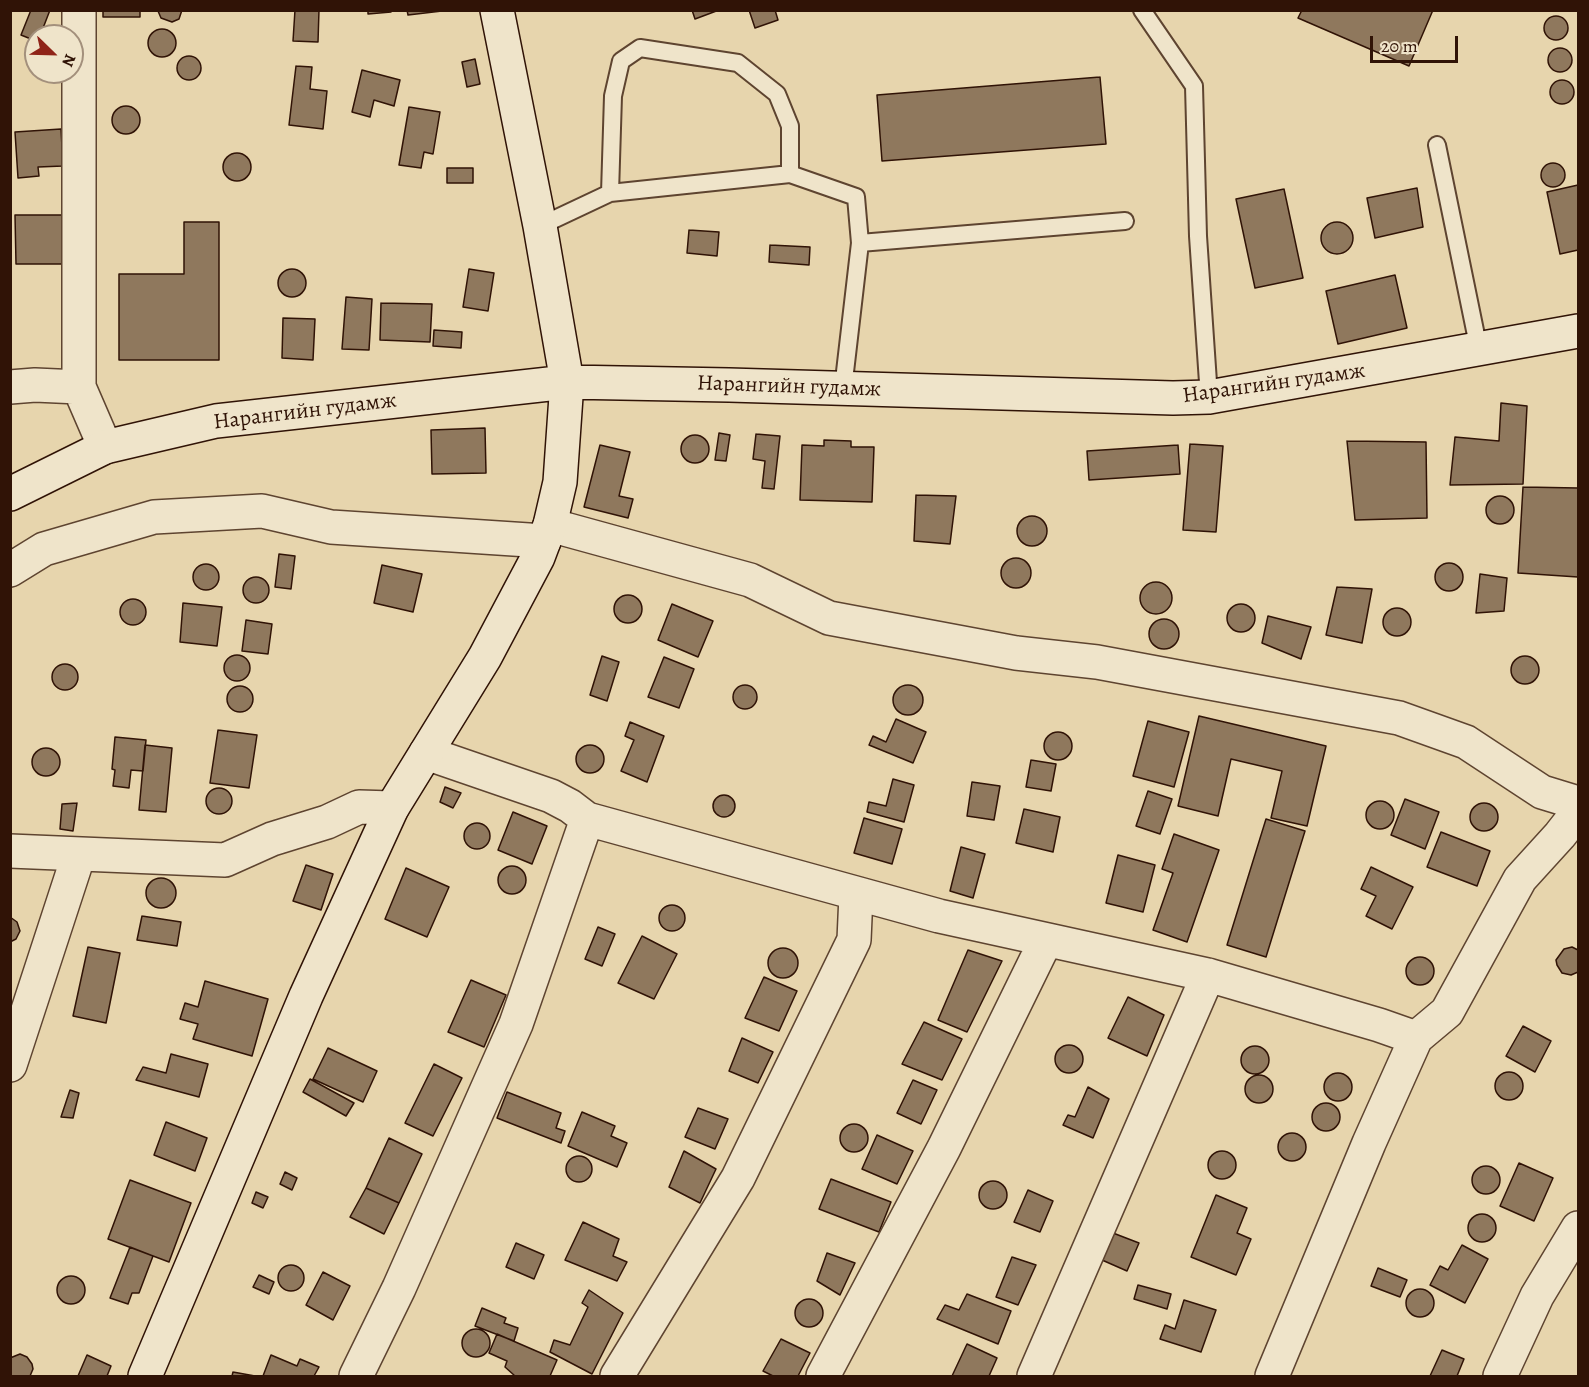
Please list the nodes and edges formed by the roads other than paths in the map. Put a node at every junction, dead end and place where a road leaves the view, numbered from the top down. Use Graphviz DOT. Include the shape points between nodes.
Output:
graph roads {
  1 [pos="79,10"];
  2 [pos="497,10"];
  3 [pos="1142,10"];
  4 [pos="1437,145"];
  5 [pos="790,174"];
  6 [pos="610,193"];
  7 [pos="1125,221"];
  8 [pos="540,226"];
  9 [pos="860,243"];
  10 [pos="1578,331"];
  11 [pos="1479,350"];
  12 [pos="567,382"];
  13 [pos="10,387"];
  14 [pos="79,387"];
  15 [pos="843,389"];
  16 [pos="1209,397"];
  17 [pos="105,447"];
  18 [pos="10,494"];
  19 [pos="547,533"];
  20 [pos="10,570"];
  21 [pos="426,753"];
  22 [pos="1578,803"];
  23 [pos="392,808"];
  24 [pos="1578,812"];
  25 [pos="587,819"];
  26 [pos="10,851"];
  27 [pos="79,854"];
  28 [pos="856,895"];
  29 [pos="1046,940"];
  30 [pos="1208,975"];
  31 [pos="1416,1038"];
  32 [pos="10,1065"];
  33 [pos="1578,1228"];
  34 [pos="145,1377"];
  35 [pos="356,1377"];
  36 [pos="617,1377"];
  37 [pos="823,1377"];
  38 [pos="1034,1377"];
  39 [pos="1272,1377"];
  40 [pos="1500,1377"];
  1 -- 14 [label="street"];
  2 -- 8 [label="street"];
  3 -- 16 [label="lane" via="1194,86 1198,236"];
  4 -- 11 [label="lane"];
  5 -- 6 [label="lane"];
  5 -- 6 [label="lane" via="790,126 777,94 738,63 640,48 621,61 613,96"];
  5 -- 9 [label="lane" via="856,197"];
  6 -- 8 [label="lane"];
  7 -- 9 [label="lane"];
  8 -- 12 [label="street"];
  9 -- 15 [label="lane"];
  10 -- 11 [label="street, Нарангийн гудамж"];
  11 -- 16 [label="street, Нарангийн гудамж"];
  12 -- 15 [label="street, Нарангийн гудамж"];
  12 -- 17 [label="street, Нарангийн гудамж" via="216,421"];
  12 -- 19 [label="street" via="560,482"];
  13 -- 14 [label="street"];
  14 -- 17 [label="street"];
  15 -- 16 [label="street, Нарангийн гудамж"];
  17 -- 18 [label="street, Нарангийн гудамж"];
  19 -- 20 [label="street" via="332,527 262,511 154,517 44,549"];
  19 -- 21 [label="street" via="485,657"];
  19 -- 22 [label="street" via="750,580 829,618 1399,718 1466,742 1542,792"];
  21 -- 23 [label="street"];
  21 -- 25 [label="street" via="551,796"];
  23 -- 27 [label="street" via="359,807 225,860"];
  23 -- 34 [label="street" via="306,996"];
  24 -- 31 [label="street" via="1520,879 1447,1012"];
  25 -- 28 [label="street"];
  25 -- 35 [label="street" via="516,1024"];
  26 -- 27 [label="street"];
  27 -- 32 [label="street"];
  28 -- 29 [label="street"];
  28 -- 36 [label="street" via="854,940 738,1178"];
  29 -- 30 [label="street"];
  29 -- 37 [label="street" via="944,1148"];
  30 -- 31 [label="street"];
  30 -- 38 [label="street"];
  31 -- 39 [label="street"];
  33 -- 40 [label="street" via="1537,1296"];
}
